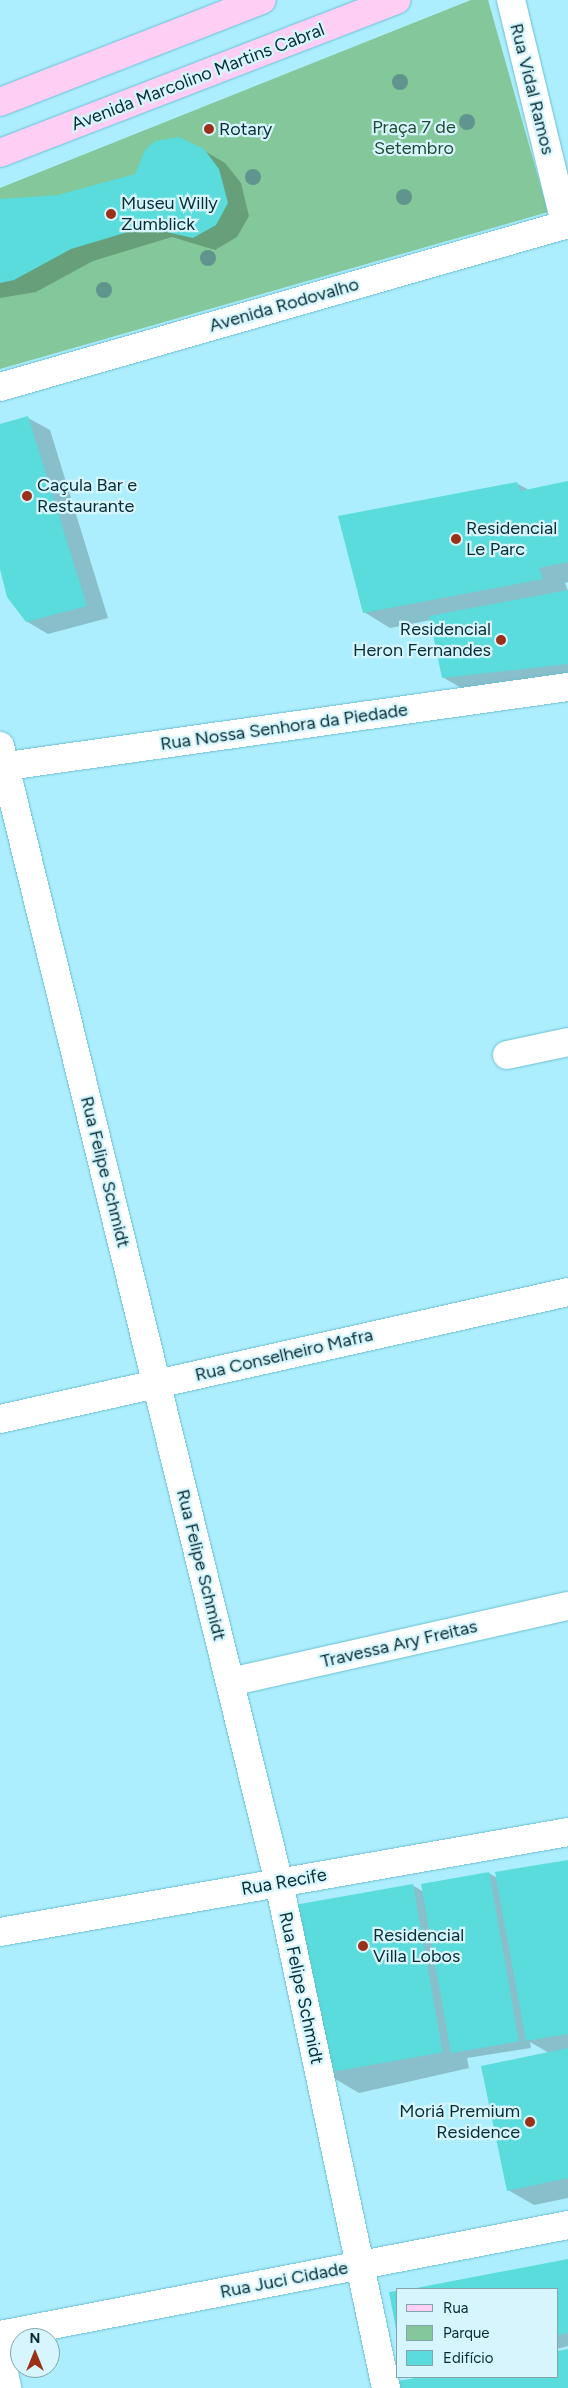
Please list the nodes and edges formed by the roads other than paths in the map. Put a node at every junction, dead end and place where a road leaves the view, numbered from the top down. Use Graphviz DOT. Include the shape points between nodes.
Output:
graph roads {
  1 [pos="262,0"];
  2 [pos="396,0"];
  3 [pos="511,0"];
  4 [pos="0,102"];
  5 [pos="0,153"];
  6 [pos="567,228"];
  7 [pos="0,387"];
  8 [pos="568,687"];
  9 [pos="2,760"];
  10 [pos="568,1042"];
  11 [pos="507,1055"];
  12 [pos="568,1292"];
  13 [pos="156,1384"];
  14 [pos="0,1418"];
  15 [pos="568,1606"];
  16 [pos="230,1682"];
  17 [pos="568,1832"];
  18 [pos="279,1883"];
  19 [pos="0,1932"];
  20 [pos="568,2225"];
  21 [pos="360,2266"];
  22 [pos="0,2336"];
  23 [pos="0,2354"];
  24 [pos="8,2388"];
  25 [pos="386,2388"];
  1 -- 4 [label="main road"];
  2 -- 5 [label="main road, Avenida Marcolino Martins Cabral"];
  3 -- 6 [label="street, Rua Vidal Ramos"];
  6 -- 7 [label="street, Avenida Rodovalho"];
  8 -- 9 [label="street, Rua Nossa Senhora da Piedade"];
  9 -- 13 [label="street, Rua Felipe Schmidt"];
  10 -- 11 [label="street"];
  12 -- 13 [label="street, Rua Conselheiro Mafra"];
  13 -- 14 [label="street, Rua Conselheiro Mafra"];
  13 -- 16 [label="street, Rua Felipe Schmidt"];
  15 -- 16 [label="street, Travessa Ary Freitas"];
  16 -- 18 [label="street, Rua Felipe Schmidt"];
  17 -- 18 [label="street, Rua Recife"];
  18 -- 19 [label="street, Rua Recife"];
  18 -- 21 [label="street, Rua Felipe Schmidt"];
  20 -- 21 [label="street, Rua Juci Cidade"];
  21 -- 22 [label="street, Rua Juci Cidade"];
  21 -- 25 [label="street, Rua Felipe Schmidt"];
  23 -- 24 [label="street"];
}
